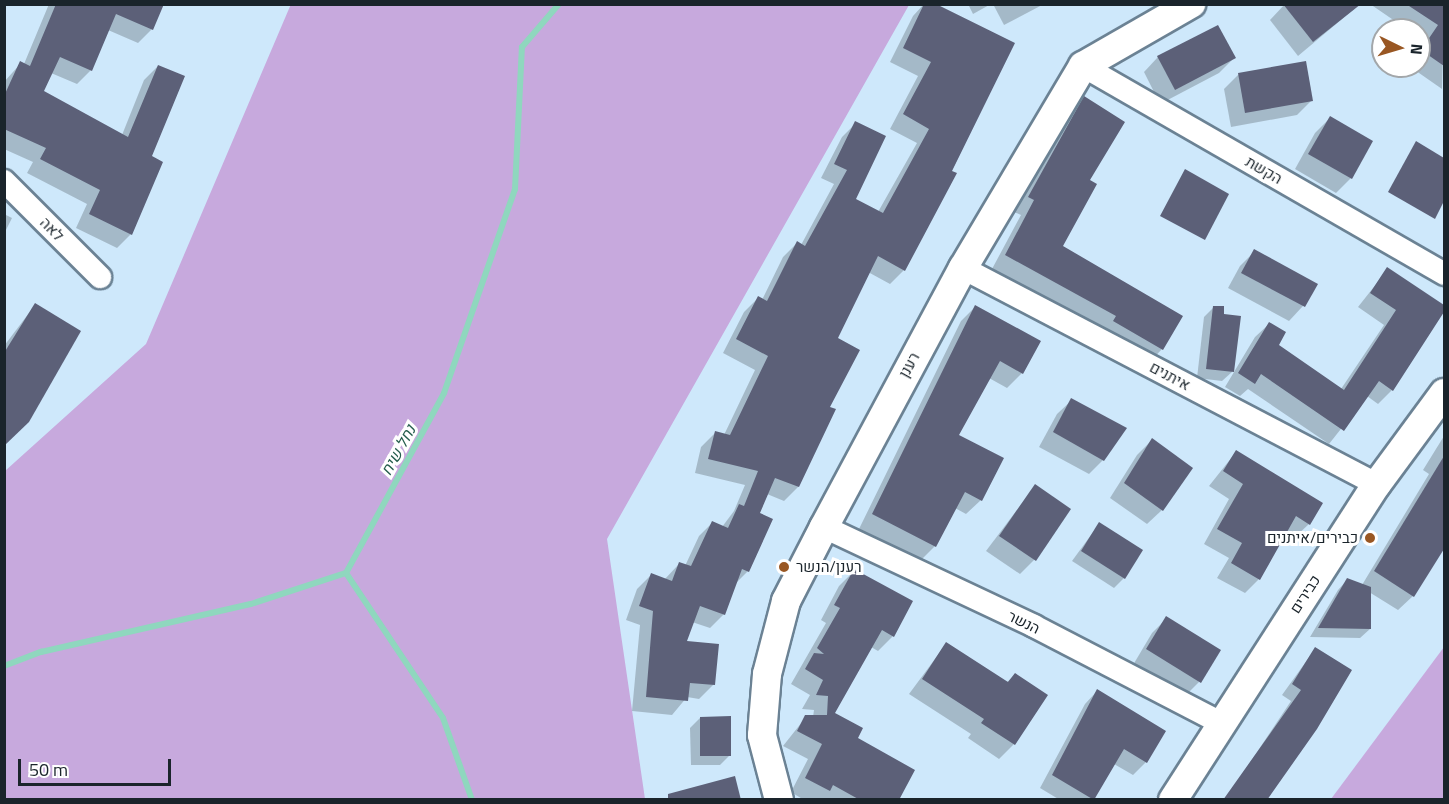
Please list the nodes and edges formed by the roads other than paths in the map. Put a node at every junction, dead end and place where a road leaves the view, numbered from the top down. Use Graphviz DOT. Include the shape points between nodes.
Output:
graph roads {
  1 [pos="1191,4"];
  2 [pos="1083,66"];
  3 [pos="4,181"];
  4 [pos="963,268"];
  5 [pos="1444,274"];
  6 [pos="100,277"];
  7 [pos="1444,393"];
  8 [pos="1377,484"];
  9 [pos="824,526"];
  10 [pos="1221,723"];
  11 [pos="779,800"];
  12 [pos="1173,800"];
  1 -- 2 [label="street, רענן"];
  2 -- 4 [label="street, רענן"];
  2 -- 5 [label="street, הקשת"];
  3 -- 6 [label="street, לאה"];
  4 -- 8 [label="street, איתנים"];
  4 -- 9 [label="street, רענן"];
  7 -- 8 [label="street, כבירים"];
  8 -- 10 [label="street, כבירים"];
  9 -- 10 [label="street, הנשר" via="1034,626"];
  9 -- 11 [label="street, רענן" via="786,601 766,674 762,735"];
  10 -- 12 [label="street, כבירים"];
}
